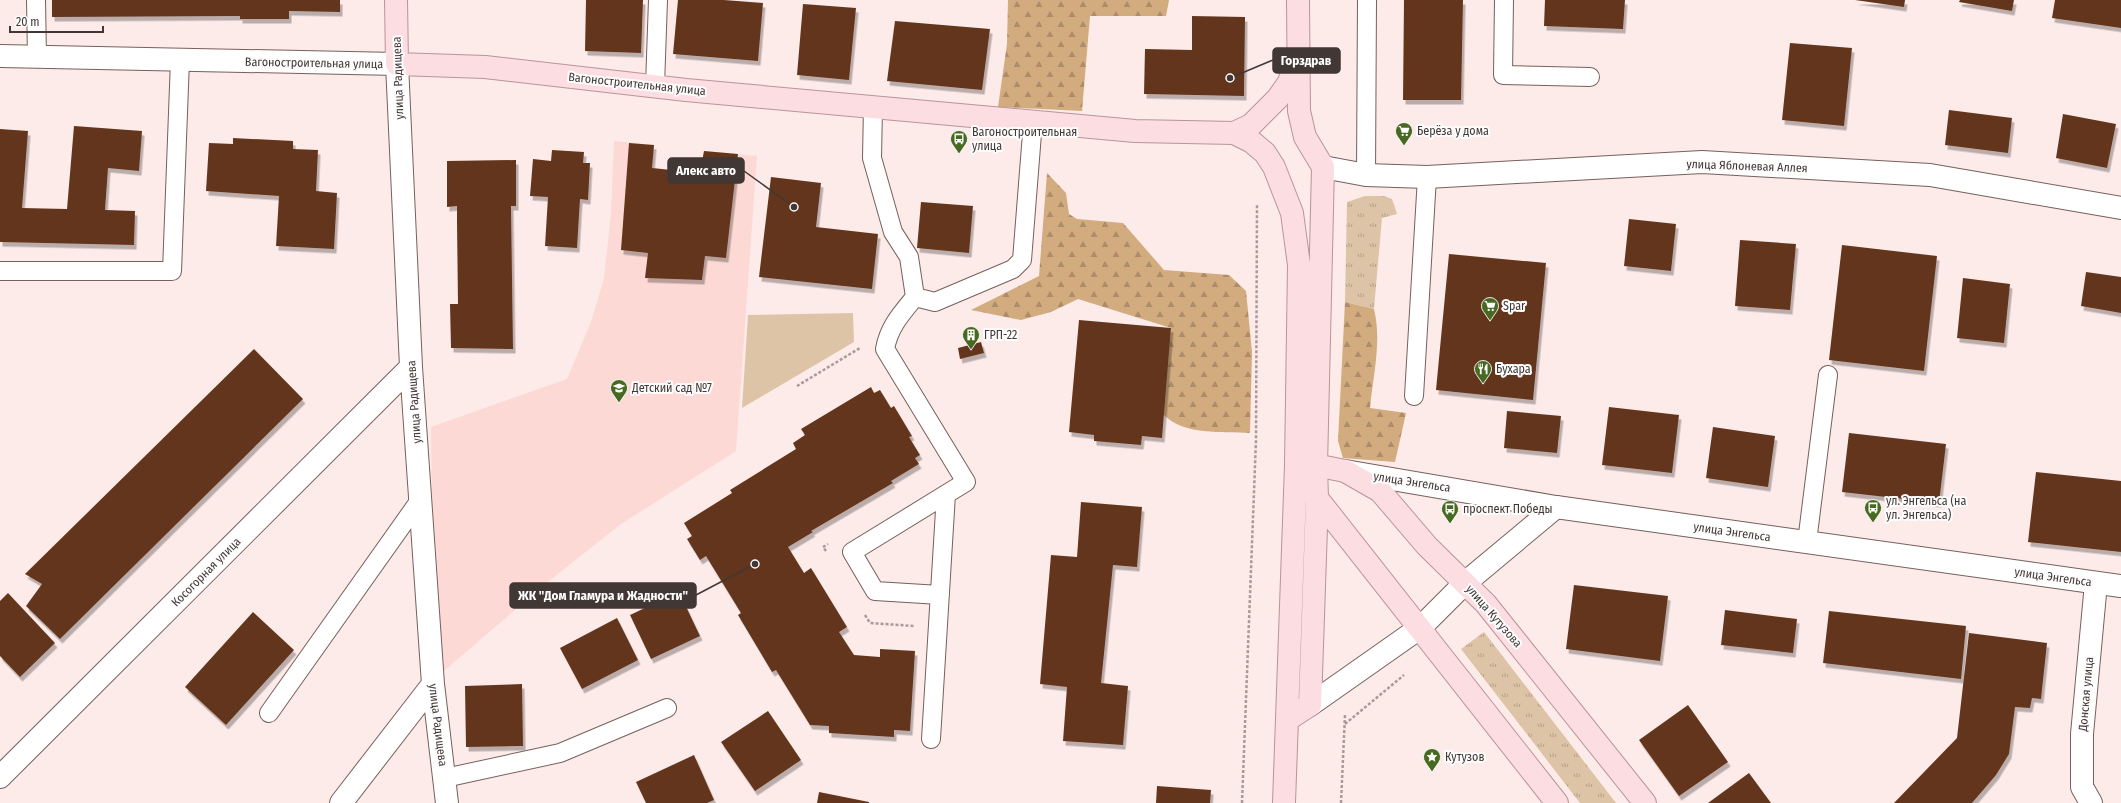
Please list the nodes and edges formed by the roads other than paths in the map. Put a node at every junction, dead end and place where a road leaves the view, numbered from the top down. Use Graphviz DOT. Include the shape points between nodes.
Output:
graph roads {
  1 [pos="36,0"];
  2 [pos="396,0"];
  3 [pos="658,0"];
  4 [pos="1298,0"];
  5 [pos="1367,0"];
  6 [pos="1504,0"];
  7 [pos="1299,50"];
  8 [pos="0,56"];
  9 [pos="36,57"];
  10 [pos="180,60"];
  11 [pos="397,64"];
  12 [pos="1590,77"];
  13 [pos="655,86"];
  14 [pos="873,107"];
  15 [pos="1033,121"];
  16 [pos="1234,133"];
  17 [pos="1323,167"];
  18 [pos="1366,175"];
  19 [pos="1427,177"];
  20 [pos="2121,208"];
  21 [pos="0,271"];
  22 [pos="915,297"];
  23 [pos="411,367"];
  24 [pos="1828,375"];
  25 [pos="1414,396"];
  26 [pos="1306,465"];
  27 [pos="1345,471"];
  28 [pos="946,494"];
  29 [pos="1317,498"];
  30 [pos="420,500"];
  31 [pos="1556,507"];
  32 [pos="1807,542"];
  33 [pos="1466,583"];
  34 [pos="2096,583"];
  35 [pos="2121,586"];
  36 [pos="940,595"];
  37 [pos="1421,627"];
  38 [pos="432,684"];
  39 [pos="1310,705"];
  40 [pos="667,708"];
  41 [pos="269,714"];
  42 [pos="1287,720"];
  43 [pos="931,739"];
  44 [pos="0,777"];
  45 [pos="445,778"];
  46 [pos="341,803"];
  47 [pos="447,803"];
  48 [pos="1284,803"];
  49 [pos="1557,803"];
  50 [pos="1645,803"];
  51 [pos="2091,803"];
  1 -- 9 [label="lane"];
  2 -- 11 [label="main road, улица Радищева"];
  3 -- 13 [label="lane"];
  4 -- 7 [label="main road"];
  5 -- 18 [label="lane"];
  6 -- 12 [label="lane" via="1503,75"];
  7 -- 16 [label="main road, Вагоностроительная улица" via="1289,82 1278,98 1252,125"];
  7 -- 17 [label="main road" via="1299,111 1305,137"];
  8 -- 9 [label="street, Вагоностроительная улица"];
  9 -- 10 [label="street, Вагоностроительная улица"];
  10 -- 11 [label="street, Вагоностроительная улица"];
  10 -- 21 [label="lane" via="172,271"];
  11 -- 13 [label="main road, Вагоностроительная улица" via="485,67"];
  11 -- 23 [label="street, улица Радищева"];
  13 -- 14 [label="main road, Вагоностроительная улица"];
  14 -- 15 [label="main road, Вагоностроительная улица"];
  14 -- 22 [label="lane" via="872,158 893,232 909,257"];
  15 -- 16 [label="main road, Вагоностроительная улица" via="1135,131"];
  15 -- 22 [label="lane" via="1022,260 1013,269 935,302"];
  16 -- 26 [label="main road" via="1252,142 1265,153 1274,167 1292,212 1298,265"];
  17 -- 18 [label="street, улица Яблоневая Аллея"];
  17 -- 26 [label="main road"];
  18 -- 19 [label="street, улица Яблоневая Аллея"];
  19 -- 20 [label="street, улица Яблоневая Аллея" via="1702,162 1930,175"];
  19 -- 25 [label="lane"];
  22 -- 28 [label="lane" via="887,335 885,349 966,482"];
  23 -- 30 [label="street, улица Радищева"];
  23 -- 44 [label="street, Косогорная улица"];
  24 -- 32 [label="lane"];
  26 -- 27 [label="main road, улица Кутузова"];
  26 -- 29 [label="main road"];
  26 -- 42 [label="main road"];
  27 -- 31 [label="street, улица Энгельса"];
  27 -- 33 [label="main road, улица Кутузова" via="1380,491 1427,546"];
  28 -- 36 [label="lane"];
  28 -- 36 [label="lane" via="852,552 875,591"];
  29 -- 37 [label="main road"];
  29 -- 39 [label="main road"];
  30 -- 38 [label="street, улица Радищева"];
  30 -- 41 [label="lane"];
  31 -- 32 [label="street, улица Энгельса"];
  31 -- 33 [label="street"];
  32 -- 34 [label="street, улица Энгельса"];
  33 -- 37 [label="street"];
  33 -- 50 [label="main road, улица Кутузова" via="1486,604"];
  34 -- 35 [label="street, улица Энгельса"];
  34 -- 51 [label="street, Донская улица" via="2082,734 2082,788"];
  36 -- 43 [label="lane"];
  37 -- 39 [label="street"];
  37 -- 49 [label="main road"];
  38 -- 45 [label="street, улица Радищева"];
  38 -- 46 [label="street"];
  39 -- 42 [label="main road"];
  40 -- 45 [label="lane" via="560,753"];
  42 -- 48 [label="main road"];
  45 -- 47 [label="street, улица Радищева"];
}
